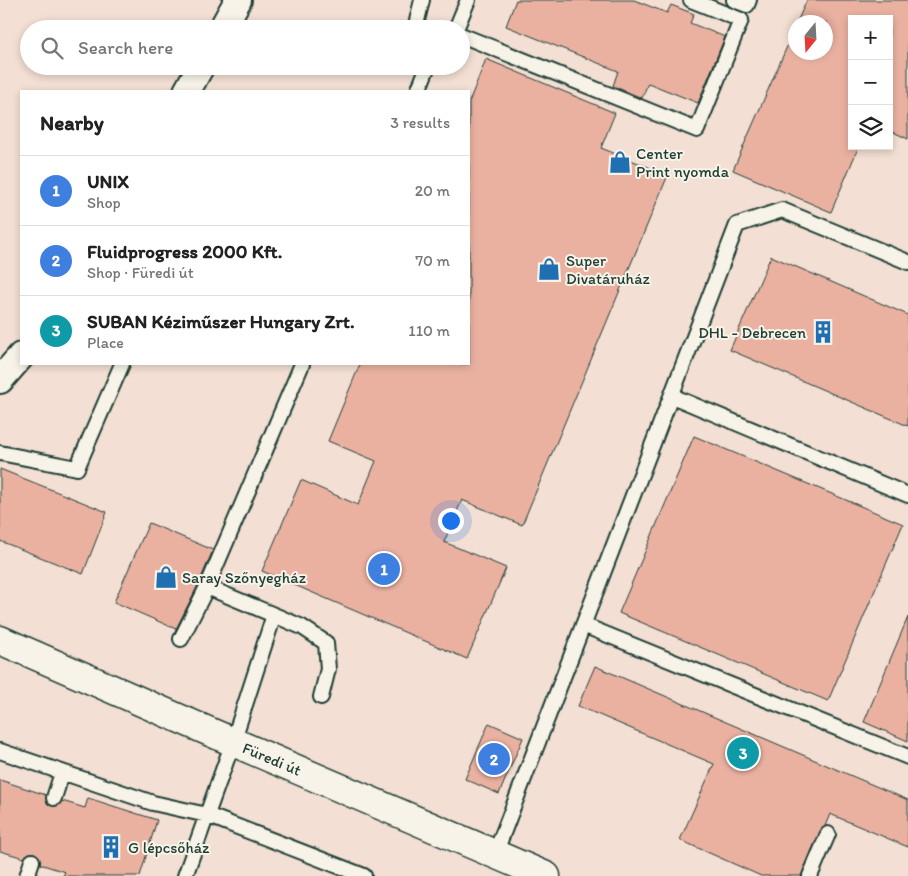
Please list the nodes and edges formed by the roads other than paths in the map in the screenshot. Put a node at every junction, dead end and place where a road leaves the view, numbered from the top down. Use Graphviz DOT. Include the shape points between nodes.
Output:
graph roads {
  1 [pos="238,0"];
  2 [pos="422,0"];
  3 [pos="468,0"];
  4 [pos="691,0"];
  5 [pos="734,0"];
  6 [pos="749,0"];
  7 [pos="227,20"];
  8 [pos="417,20"];
  9 [pos="460,20"];
  10 [pos="470,39"];
  11 [pos="196,75"];
  12 [pos="424,75"];
  13 [pos="188,90"];
  14 [pos="418,90"];
  15 [pos="908,262"];
  16 [pos="20,357"];
  17 [pos="122,365"];
  18 [pos="302,365"];
  19 [pos="0,380"];
  20 [pos="672,396"];
  21 [pos="0,453"];
  22 [pos="908,495"];
  23 [pos="207,587"];
  24 [pos="274,615"];
  25 [pos="583,625"];
  26 [pos="181,639"];
  27 [pos="0,640"];
  28 [pos="321,697"];
  29 [pos="233,742"];
  30 [pos="0,751"];
  31 [pos="908,757"];
  32 [pos="62,773"];
  33 [pos="54,798"];
  34 [pos="207,815"];
  35 [pos="828,834"];
  36 [pos="495,854"];
  37 [pos="32,861"];
  38 [pos="27,876"];
  39 [pos="185,876"];
  40 [pos="364,876"];
  41 [pos="546,876"];
  42 [pos="810,876"];
  1 -- 7 [label="street"];
  2 -- 8 [label="lane"];
  3 -- 9 [label="lane"];
  4 -- 10 [label="lane" via="741,20 697,130"];
  5 -- 6 [label="lane" via="747,5"];
  11 -- 13 [label="street"];
  12 -- 14 [label="lane"];
  15 -- 20 [label="lane" via="782,210 738,225"];
  16 -- 19 [label="street"];
  17 -- 21 [label="lane" via="77,468"];
  18 -- 23 [label="lane"];
  20 -- 22 [label="lane"];
  20 -- 25 [label="lane"];
  23 -- 24 [label="lane"];
  23 -- 26 [label="lane"];
  24 -- 28 [label="lane" via="302,627 326,643 328,668"];
  24 -- 29 [label="lane"];
  25 -- 31 [label="lane"];
  25 -- 36 [label="lane"];
  27 -- 29 [label="main road, Füredi út"];
  29 -- 34 [label="lane"];
  29 -- 36 [label="main road, Füredi út"];
  30 -- 32 [label="lane"];
  32 -- 33 [label="lane"];
  32 -- 34 [label="lane" via="153,803"];
  34 -- 39 [label="lane"];
  34 -- 40 [label="lane"];
  35 -- 42 [label="lane"];
  36 -- 41 [label="main road, Füredi út"];
  37 -- 38 [label="lane"];
}
